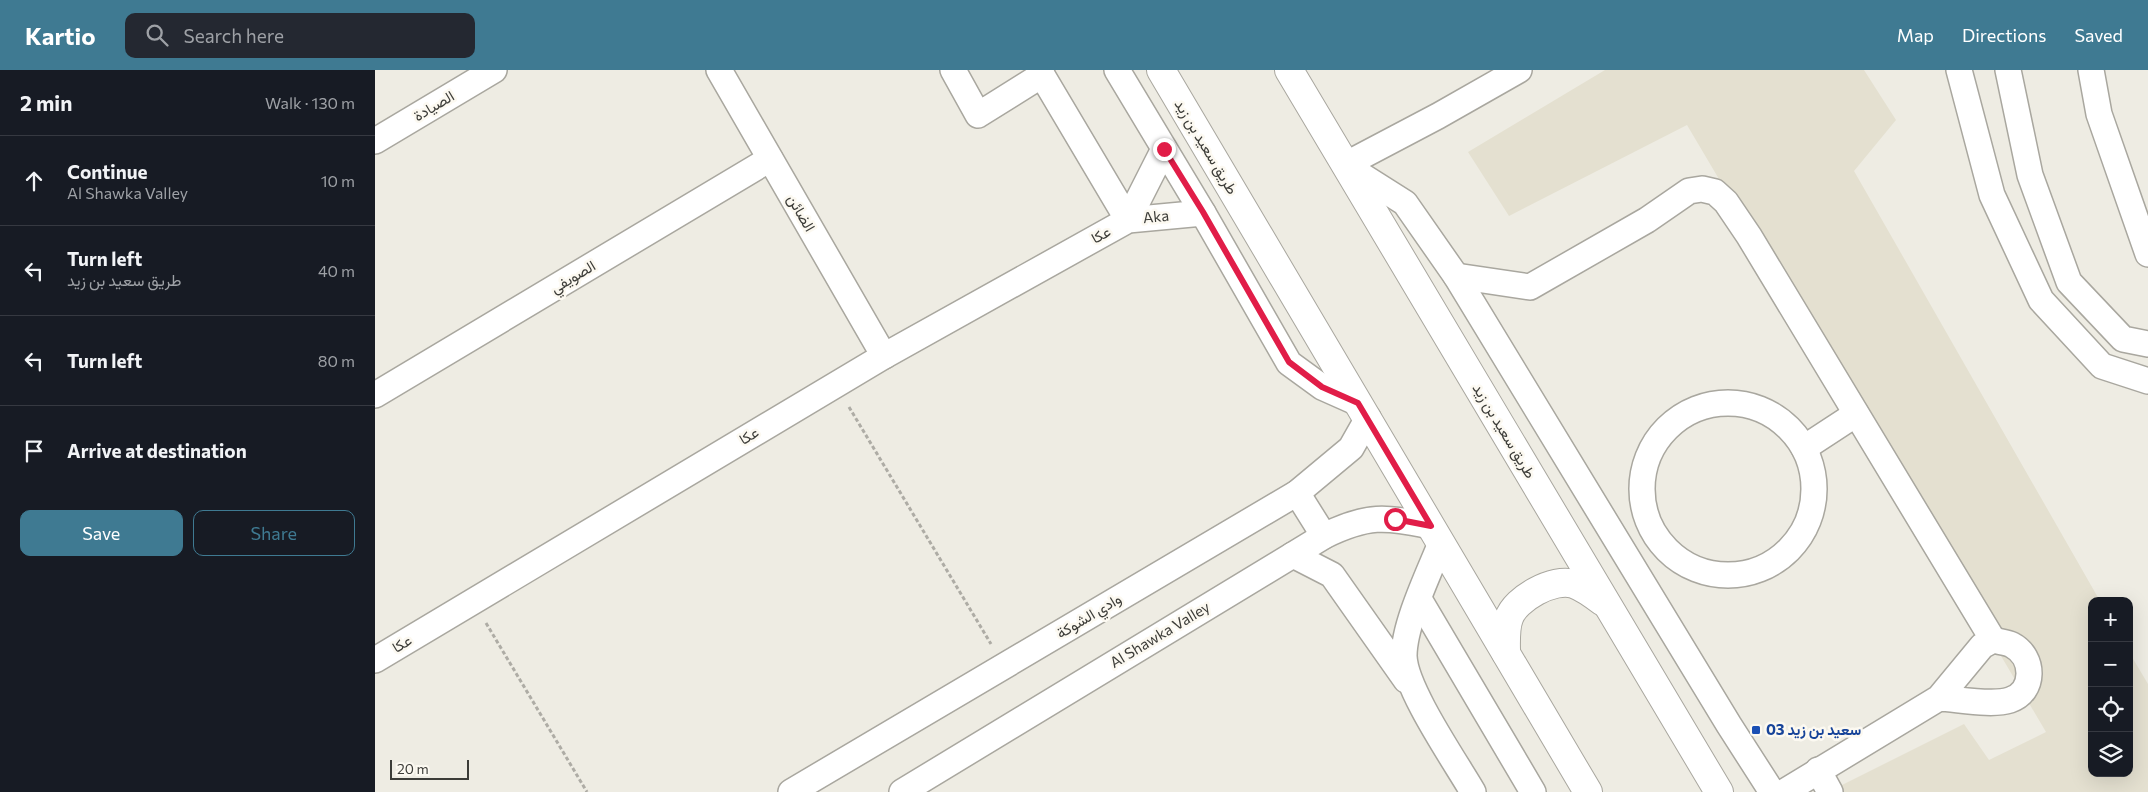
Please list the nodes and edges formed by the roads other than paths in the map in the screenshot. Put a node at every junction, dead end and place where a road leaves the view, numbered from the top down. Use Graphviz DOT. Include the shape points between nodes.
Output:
graph roads {
  1 [pos="494,70"];
  2 [pos="719,70"];
  3 [pos="953,70"];
  4 [pos="1117,70"];
  5 [pos="1161,70"];
  6 [pos="1289,70"];
  7 [pos="1519,70"];
  8 [pos="1959,70"];
  9 [pos="2007,70"];
  10 [pos="2091,70"];
  11 [pos="1041,73"];
  12 [pos="375,141"];
  13 [pos="1164,149"];
  14 [pos="770,159"];
  15 [pos="1345,164"];
  16 [pos="1203,212"];
  17 [pos="1128,220"];
  18 [pos="2148,254"];
  19 [pos="1456,276"];
  20 [pos="2148,344"];
  21 [pos="884,356"];
  22 [pos="2148,381"];
  23 [pos="375,394"];
  24 [pos="1363,411"];
  25 [pos="1856,414"];
  26 [pos="1804,448"];
  27 [pos="1297,493"];
  28 [pos="1651,529"];
  29 [pos="1436,534"];
  30 [pos="1324,536"];
  31 [pos="1622,549"];
  32 [pos="1293,555"];
  33 [pos="1419,599"];
  34 [pos="1609,606"];
  35 [pos="1993,640"];
  36 [pos="1506,653"];
  37 [pos="375,660"];
  38 [pos="1414,692"];
  39 [pos="1939,698"];
  40 [pos="1818,770"];
  41 [pos="791,792"];
  42 [pos="901,792"];
  43 [pos="1473,792"];
  44 [pos="1533,792"];
  45 [pos="1589,792"];
  46 [pos="1719,792"];
  47 [pos="1772,792"];
  48 [pos="1784,792"];
  49 [pos="1831,792"];
  1 -- 12 [label="street, الصيادة"];
  2 -- 14 [label="street, الضائن"];
  3 -- 11 [label="street" via="978,115"];
  4 -- 13 [label="street"];
  5 -- 24 [label="main road, طريق سعيد بن زيد"];
  6 -- 15 [label="main road, طريق سعيد بن زيد"];
  7 -- 15 [label="street"];
  8 -- 22 [label="street" via="1992,195 2041,300 2102,366"];
  9 -- 20 [label="street" via="2030,175 2069,282 2123,339"];
  10 -- 18 [label="street" via="2099,114"];
  11 -- 17 [label="street"];
  13 -- 16 [label="street"];
  13 -- 17 [label="street, Aka"];
  14 -- 21 [label="street, الضائن"];
  14 -- 23 [label="street, الصويفي"];
  15 -- 19 [label="street" via="1405,203"];
  15 -- 34 [label="main road, طريق سعيد بن زيد"];
  16 -- 17 [label="street, Aka"];
  16 -- 24 [label="street" via="1289,362 1322,387"];
  17 -- 21 [label="street, عكا"];
  19 -- 25 [label="street" via="1530,287 1647,220 1689,191 1715,192 1726,202 1749,236"];
  19 -- 31 [label="street"];
  21 -- 37 [label="street, عكا"];
  24 -- 27 [label="street, وادي الشوكة" via="1351,448"];
  24 -- 29 [label="main road, طريق سعيد بن زيد"];
  25 -- 26 [label="street"];
  25 -- 35 [label="street"];
  26 -- 28 [label="street" via="1777,418 1759,409 1736,403 1711,404 1688,412 1668,426 1653,445 1644,468 1641,488"];
  26 -- 28 [label="street" via="1813,470 1815,495 1809,520 1797,542 1778,560 1754,571 1728,576 1702,571 1681,562 1664,548"];
  27 -- 30 [label="street"];
  27 -- 41 [label="street, وادي الشوكة"];
  28 -- 31 [label="street"];
  29 -- 30 [label="street, Al Shawka Valley" via="1395,519 1371,519 1348,524"];
  29 -- 33 [label="street"];
  29 -- 36 [label="main road, طريق سعيد بن زيد"];
  30 -- 32 [label="street, Al Shawka Valley"];
  31 -- 47 [label="street"];
  32 -- 38 [label="street" via="1332,575"];
  32 -- 42 [label="street, Al Shawka Valley"];
  33 -- 38 [label="street" via="1409,626 1404,656"];
  33 -- 44 [label="street"];
  34 -- 36 [label="main road" via="1572,583 1543,588 1527,596 1508,618"];
  34 -- 46 [label="main road, طريق سعيد بن زيد"];
  35 -- 39 [label="street" via="1982,646"];
  35 -- 39 [label="street" via="2014,646 2024,657 2030,672 2023,693 2009,700 1994,702"];
  36 -- 45 [label="main road, طريق سعيد بن زيد"];
  38 -- 43 [label="street"];
  39 -- 40 [label="street"];
  40 -- 48 [label="street"];
  40 -- 49 [label="street"];
}
